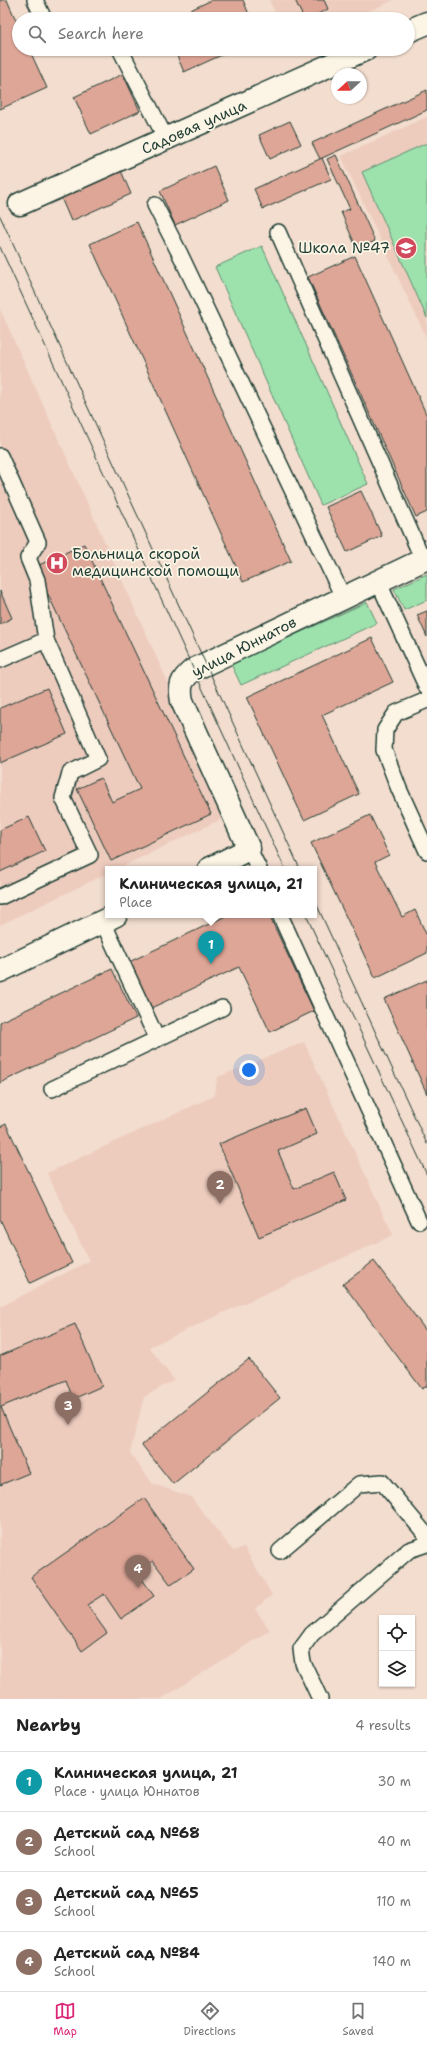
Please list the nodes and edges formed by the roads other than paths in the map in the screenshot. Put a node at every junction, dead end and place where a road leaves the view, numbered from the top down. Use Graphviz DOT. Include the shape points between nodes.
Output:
graph roads {
  1 [pos="35,0"];
  2 [pos="41,12"];
  3 [pos="427,23"];
  4 [pos="415,28"];
  5 [pos="124,56"];
  6 [pos="350,56"];
  7 [pos="166,139"];
  8 [pos="20,204"];
  9 [pos="154,206"];
  10 [pos="278,232"];
  11 [pos="0,456"];
  12 [pos="425,559"];
  13 [pos="378,581"];
  14 [pos="343,597"];
  15 [pos="46,640"];
  16 [pos="0,660"];
  17 [pos="427,688"];
  18 [pos="427,700"];
  19 [pos="249,849"];
  20 [pos="427,851"];
  21 [pos="214,866"];
  22 [pos="258,866"];
  23 [pos="0,897"];
  24 [pos="110,918"];
  25 [pos="281,918"];
  26 [pos="0,971"];
  27 [pos="222,1008"];
  28 [pos="156,1039"];
  29 [pos="52,1089"];
  30 [pos="419,1221"];
  31 [pos="427,1536"];
  32 [pos="427,1544"];
  33 [pos="280,1551"];
  34 [pos="320,1699"];
  1 -- 2 [label="lane"];
  3 -- 4 [label="street"];
  5 -- 7 [label="lane"];
  6 -- 7 [label="street, Садовая улица"];
  7 -- 8 [label="street, Садовая улица"];
  9 -- 14 [label="lane" via="184,262"];
  10 -- 12 [label="lane"];
  11 -- 15 [label="lane" via="38,542 28,558 37,580"];
  12 -- 13 [label="street, улица Юннатов"];
  13 -- 14 [label="street, улица Юннатов"];
  13 -- 17 [label="lane"];
  14 -- 19 [label="street, улица Юннатов" via="193,670 182,680 182,701"];
  15 -- 16 [label="lane"];
  15 -- 23 [label="lane" via="98,759 70,773 62,798 90,855"];
  18 -- 20 [label="lane" via="396,713 385,730 384,750"];
  19 -- 21 [label="street"];
  19 -- 22 [label="lane"];
  24 -- 26 [label="street"];
  24 -- 28 [label="lane"];
  25 -- 30 [label="lane"];
  27 -- 28 [label="lane"];
  28 -- 29 [label="lane"];
  31 -- 33 [label="lane" via="382,1482 359,1484"];
  32 -- 34 [label="lane" via="409,1550 312,1634 301,1649 303,1663"];
}
